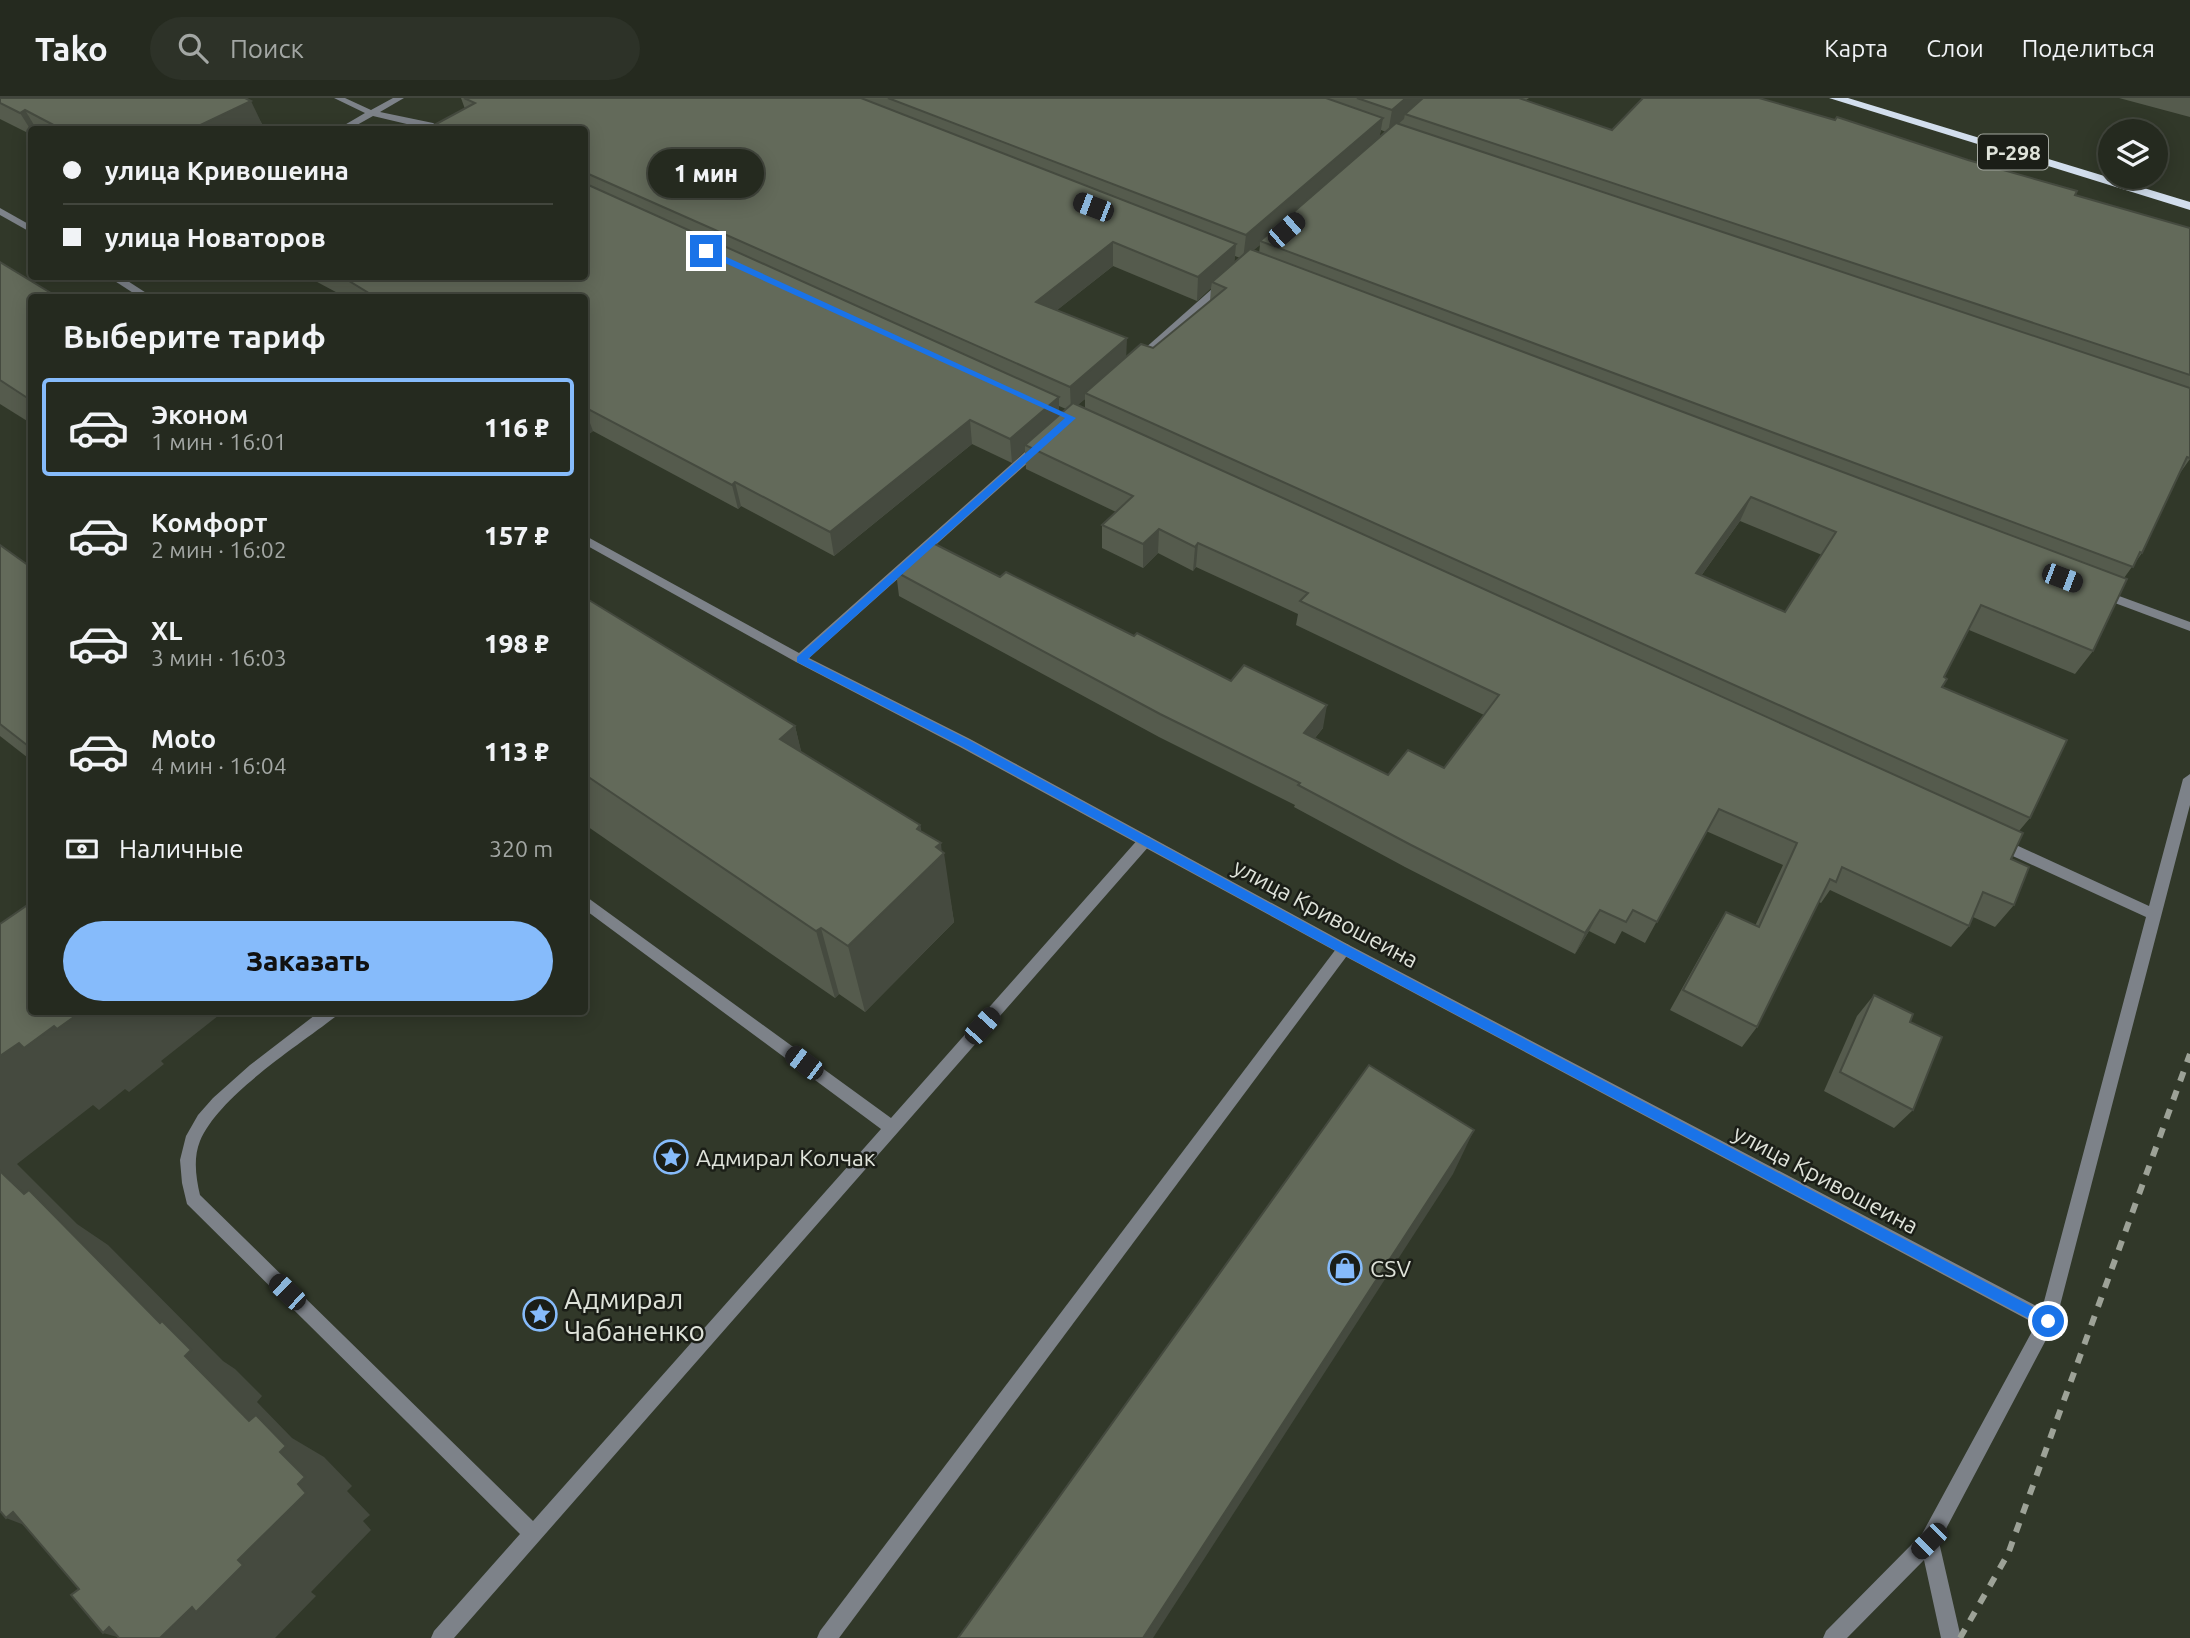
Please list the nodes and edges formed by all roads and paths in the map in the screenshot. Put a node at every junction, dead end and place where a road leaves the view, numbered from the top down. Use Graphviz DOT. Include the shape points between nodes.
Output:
graph roads {
  1 [pos="338,98"];
  2 [pos="400,98"];
  3 [pos="1835,98"];
  4 [pos="371,113"];
  5 [pos="347,126"];
  6 [pos="431,126"];
  7 [pos="2190,206"];
  8 [pos="0,211"];
  9 [pos="28,228"];
  10 [pos="1235,275"];
  11 [pos="118,280"];
  12 [pos="142,294"];
  13 [pos="1133,364"];
  14 [pos="1051,436"];
  15 [pos="588,542"];
  16 [pos="2086,588"];
  17 [pos="2190,627"];
  18 [pos="800,659"];
  19 [pos="2190,779"];
  20 [pos="1987,838"];
  21 [pos="1145,841"];
  22 [pos="588,904"];
  23 [pos="2153,914"];
  24 [pos="1344,949"];
  25 [pos="326,1015"];
  26 [pos="892,1128"];
  27 [pos="2048,1321"];
  28 [pos="533,1534"];
  29 [pos="1929,1541"];
  30 [pos="441,1638"];
  31 [pos="827,1638"];
  32 [pos="1833,1638"];
  33 [pos="1951,1638"];
  1 -- 4 [label="street"];
  2 -- 4 [label="street"];
  3 -- 7 [label="highway, Р-298"];
  4 -- 5 [label="street"];
  4 -- 6 [label="street"];
  8 -- 9 [label="street"];
  10 -- 13 [label="street"];
  11 -- 12 [label="street"];
  14 -- 18 [label="street"];
  15 -- 18 [label="street, улица Кривошеина"];
  16 -- 17 [label="street"];
  18 -- 21 [label="street, улица Кривошеина"];
  19 -- 23 [label="street"];
  20 -- 23 [label="street"];
  21 -- 24 [label="street, улица Кривошеина"];
  21 -- 26 [label="street"];
  22 -- 26 [label="street"];
  23 -- 27 [label="street"];
  24 -- 27 [label="street, улица Кривошеина"];
  24 -- 31 [label="street"];
  25 -- 28 [label="street" via="214,1106 193,1137 186,1169 193,1199"];
  26 -- 28 [label="street"];
  27 -- 29 [label="street"];
  28 -- 30 [label="street"];
  29 -- 32 [label="street"];
  29 -- 33 [label="street"];
}
